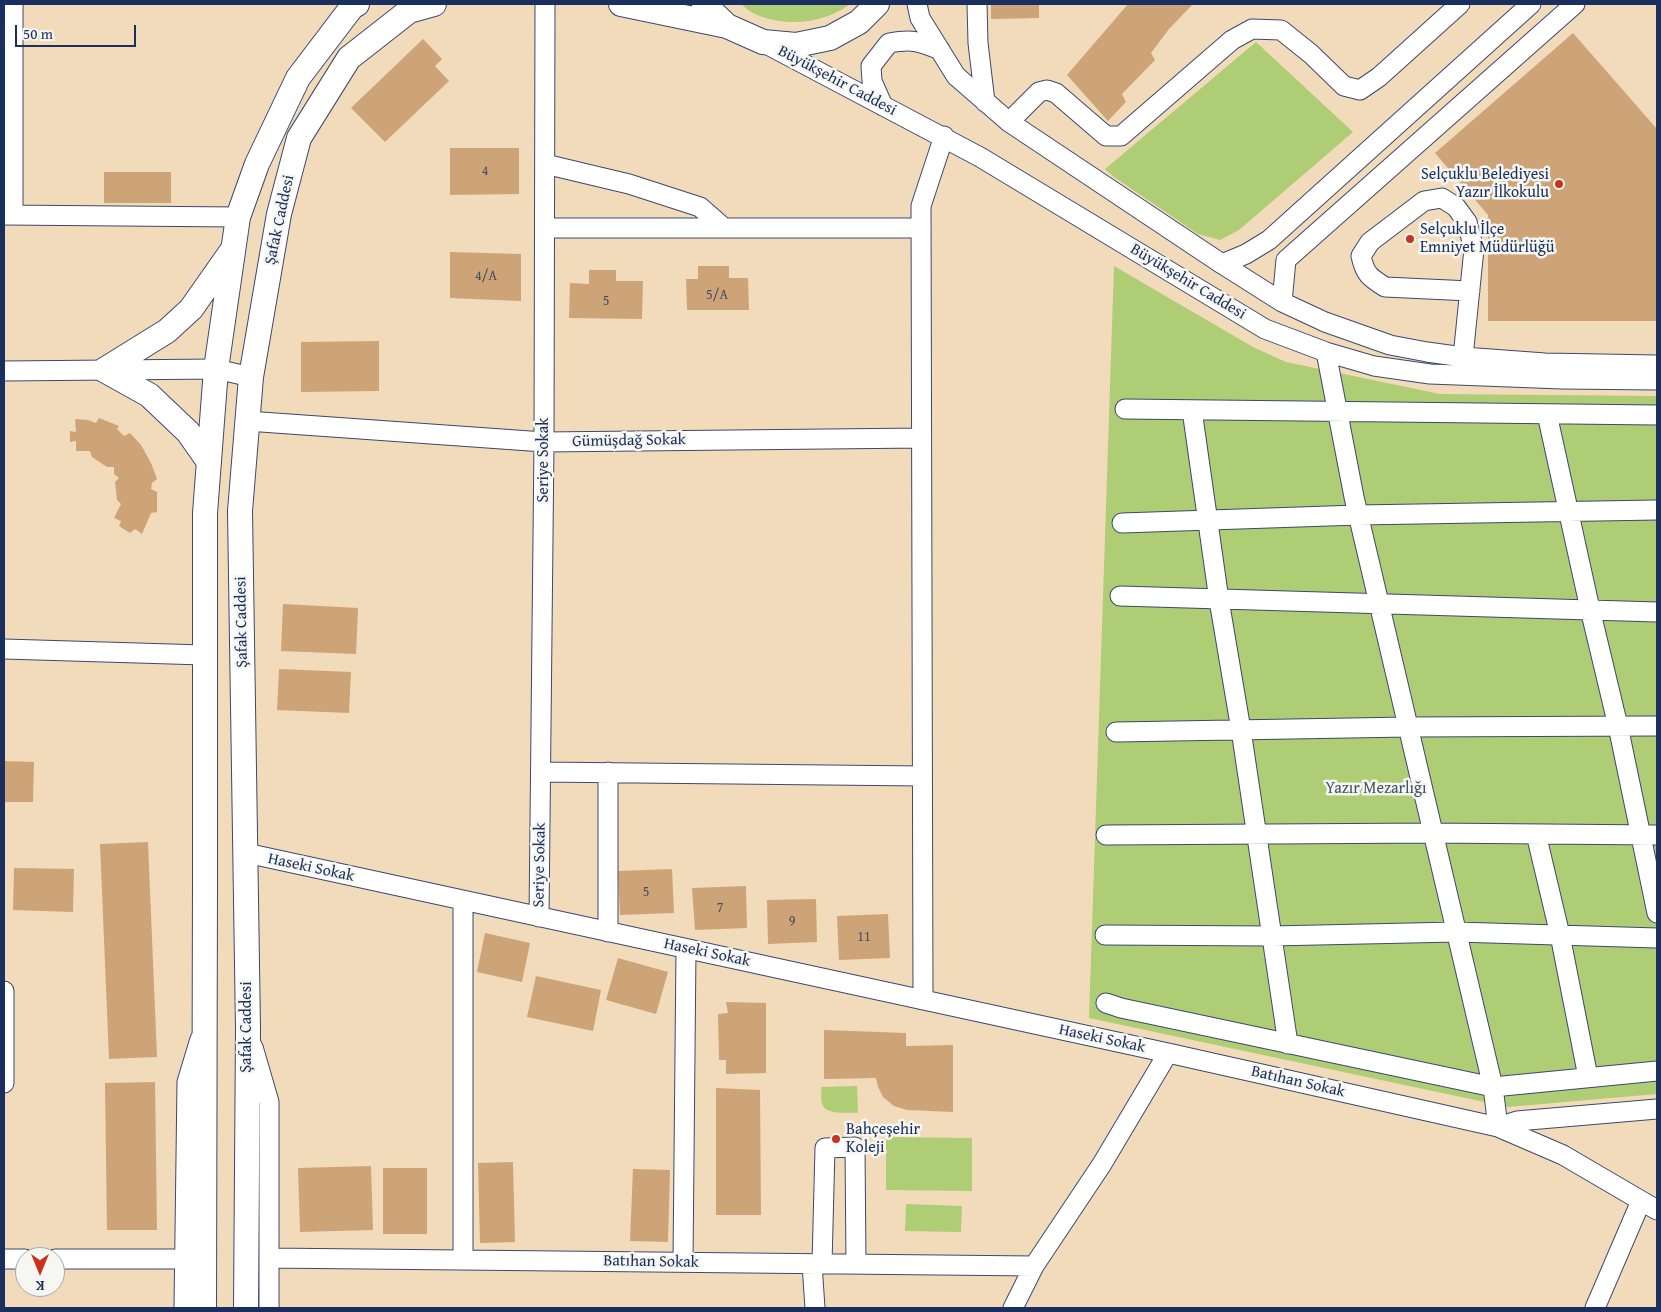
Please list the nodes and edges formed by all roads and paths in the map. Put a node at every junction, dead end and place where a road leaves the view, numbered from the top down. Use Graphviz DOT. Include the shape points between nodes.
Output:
graph roads {
  1 [pos="12,4"];
  2 [pos="356,4"];
  3 [pos="434,4"];
  4 [pos="545,4"];
  5 [pos="621,4"];
  6 [pos="704,4"];
  7 [pos="877,4"];
  8 [pos="917,4"];
  9 [pos="977,4"];
  10 [pos="1460,4"];
  11 [pos="1531,4"];
  12 [pos="1575,4"];
  13 [pos="727,26"];
  14 [pos="762,42"];
  15 [pos="940,50"];
  16 [pos="985,102"];
  17 [pos="883,106"];
  18 [pos="1009,122"];
  19 [pos="944,136"];
  20 [pos="545,164"];
  21 [pos="8,215"];
  22 [pos="238,217"];
  23 [pos="545,228"];
  24 [pos="724,228"];
  25 [pos="921,228"];
  26 [pos="1269,240"];
  27 [pos="233,248"];
  28 [pos="1286,260"];
  29 [pos="1222,264"];
  30 [pos="1470,291"];
  31 [pos="1282,302"];
  32 [pos="1326,352"];
  33 [pos="1463,357"];
  34 [pos="1657,364"];
  35 [pos="216,368"];
  36 [pos="104,370"];
  37 [pos="4,371"];
  38 [pos="251,377"];
  39 [pos="1657,380"];
  40 [pos="1125,409"];
  41 [pos="1192,410"];
  42 [pos="1338,412"];
  43 [pos="1547,414"];
  44 [pos="1657,415"];
  45 [pos="247,421"];
  46 [pos="921,438"];
  47 [pos="544,442"];
  48 [pos="209,462"];
  49 [pos="1657,510"];
  50 [pos="1568,512"];
  51 [pos="1358,516"];
  52 [pos="1207,520"];
  53 [pos="1122,523"];
  54 [pos="1120,596"];
  55 [pos="1219,600"];
  56 [pos="1379,604"];
  57 [pos="1590,609"];
  58 [pos="1657,612"];
  59 [pos="4,650"];
  60 [pos="204,654"];
  61 [pos="1618,726"];
  62 [pos="1657,726"];
  63 [pos="1408,727"];
  64 [pos="1241,730"];
  65 [pos="1116,732"];
  66 [pos="541,772"];
  67 [pos="608,772"];
  68 [pos="922,776"];
  69 [pos="1433,833"];
  70 [pos="1256,834"];
  71 [pos="1536,834"];
  72 [pos="1106,835"];
  73 [pos="1649,835"];
  74 [pos="246,854"];
  75 [pos="463,901"];
  76 [pos="1657,914"];
  77 [pos="539,917"];
  78 [pos="608,932"];
  79 [pos="1456,932"];
  80 [pos="1105,935"];
  81 [pos="1560,935"];
  82 [pos="1272,936"];
  83 [pos="1657,938"];
  84 [pos="686,949"];
  85 [pos="4,991"];
  86 [pos="923,1000"];
  87 [pos="1106,1003"];
  88 [pos="205,1024"];
  89 [pos="248,1029"];
  90 [pos="1288,1044"];
  91 [pos="1168,1053"];
  92 [pos="1657,1071"];
  93 [pos="1588,1078"];
  94 [pos="4,1083"];
  95 [pos="1493,1087"];
  96 [pos="1657,1108"];
  97 [pos="1498,1127"];
  98 [pos="1649,1205"];
  99 [pos="269,1258"];
  100 [pos="65,1259"];
  101 [pos="185,1259"];
  102 [pos="463,1260"];
  103 [pos="683,1262"];
  104 [pos="817,1264"];
  105 [pos="856,1264"];
  106 [pos="1034,1266"];
  107 [pos="184,1308"];
  108 [pos="204,1308"];
  109 [pos="246,1308"];
  110 [pos="269,1308"];
  111 [pos="815,1308"];
  112 [pos="1012,1308"];
  113 [pos="1595,1308"];
  1 -- 21 [label="street"];
  2 -- 22 [label="main road" via="298,78 258,164"];
  3 -- 38 [label="main road, Şafak Caddesi" via="409,10 349,58 299,138 279,214"];
  4 -- 20 [label="street, Seriye Sokak"];
  5 -- 13 [label="main road"];
  6 -- 13 [label="main road"];
  7 -- 14 [label="main road" via="859,22 830,38 796,45"];
  8 -- 15 [label="street, Büyükşehir Caddesi" via="920,18"];
  9 -- 16 [label="street"];
  10 -- 18 [label="street" via="1379,77 1360,90 1344,86 1281,30 1252,29 1232,40 1121,136 1106,136 1056,93 1047,90 1039,92"];
  11 -- 26 [label="street"];
  12 -- 28 [label="street"];
  13 -- 14 [label="main road"];
  14 -- 17 [label="street, Büyükşehir Caddesi"];
  15 -- 16 [label="street, Büyükşehir Caddesi" via="956,76"];
  15 -- 17 [label="street" via="920,42 889,43 871,66 872,81"];
  16 -- 18 [label="street, Büyükşehir Caddesi"];
  17 -- 19 [label="street, Büyükşehir Caddesi"];
  18 -- 29 [label="street, Büyükşehir Caddesi"];
  19 -- 25 [label="street" via="921,206"];
  19 -- 32 [label="street, Büyükşehir Caddesi" via="1266,329"];
  20 -- 23 [label="street, Seriye Sokak"];
  20 -- 24 [label="street" via="628,184 700,207"];
  21 -- 22 [label="street"];
  22 -- 27 [label="main road"];
  23 -- 24 [label="street"];
  23 -- 47 [label="street, Seriye Sokak"];
  24 -- 25 [label="street"];
  25 -- 46 [label="street"];
  26 -- 28 [label="street"];
  26 -- 29 [label="street"];
  27 -- 35 [label="main road"];
  27 -- 36 [label="main road" via="191,309 166,331"];
  28 -- 31 [label="street"];
  29 -- 31 [label="street, Büyükşehir Caddesi"];
  30 -- 30 [label="street" via="1384,287 1364,269 1361,256 1370,242 1424,201 1442,198 1456,207 1467,222 1474,249"];
  30 -- 33 [label="street"];
  31 -- 33 [label="street, Büyükşehir Caddesi" via="1325,322 1390,345"];
  32 -- 39 [label="street, Büyükşehir Caddesi" via="1374,366 1430,374"];
  32 -- 42 [label="street"];
  33 -- 34 [label="street, Büyükşehir Caddesi" via="1545,363"];
  35 -- 36 [label="street"];
  35 -- 38 [label="street"];
  35 -- 48 [label="main road"];
  36 -- 37 [label="street"];
  36 -- 48 [label="main road" via="149,395 188,432"];
  38 -- 45 [label="main road, Şafak Caddesi"];
  40 -- 41 [label="street"];
  41 -- 42 [label="street"];
  41 -- 52 [label="street"];
  42 -- 43 [label="street"];
  42 -- 51 [label="street"];
  43 -- 44 [label="street"];
  43 -- 50 [label="street"];
  45 -- 47 [label="street, Gümüşdağ Sokak"];
  45 -- 74 [label="main road, Şafak Caddesi" via="240,511"];
  46 -- 47 [label="street, Gümüşdağ Sokak"];
  46 -- 68 [label="street"];
  47 -- 66 [label="street, Seriye Sokak"];
  48 -- 60 [label="main road" via="204,513"];
  49 -- 50 [label="street"];
  50 -- 51 [label="street"];
  50 -- 57 [label="street"];
  51 -- 52 [label="street"];
  51 -- 56 [label="street"];
  52 -- 53 [label="street"];
  52 -- 55 [label="street"];
  54 -- 55 [label="street"];
  55 -- 56 [label="street"];
  55 -- 64 [label="street"];
  56 -- 57 [label="street"];
  56 -- 63 [label="street"];
  57 -- 58 [label="street"];
  57 -- 61 [label="street"];
  59 -- 60 [label="street"];
  60 -- 88 [label="main road"];
  61 -- 62 [label="street"];
  61 -- 63 [label="street"];
  61 -- 73 [label="street"];
  63 -- 64 [label="street"];
  63 -- 69 [label="street"];
  64 -- 65 [label="street"];
  64 -- 70 [label="street"];
  66 -- 67 [label="street"];
  66 -- 77 [label="street, Seriye Sokak"];
  67 -- 68 [label="street"];
  67 -- 78 [label="street"];
  68 -- 86 [label="street"];
  69 -- 70 [label="street"];
  69 -- 71 [label="street"];
  69 -- 79 [label="street"];
  70 -- 72 [label="street"];
  70 -- 82 [label="street"];
  71 -- 73 [label="street"];
  71 -- 81 [label="street"];
  73 -- 76 [label="street"];
  74 -- 75 [label="street, Haseki Sokak"];
  74 -- 89 [label="main road, Şafak Caddesi"];
  75 -- 77 [label="street, Haseki Sokak"];
  75 -- 102 [label="street"];
  77 -- 78 [label="street, Haseki Sokak"];
  78 -- 84 [label="street, Haseki Sokak"];
  79 -- 81 [label="street"];
  79 -- 82 [label="street"];
  79 -- 95 [label="street"];
  80 -- 82 [label="street"];
  81 -- 83 [label="street"];
  81 -- 93 [label="street"];
  82 -- 90 [label="street"];
  84 -- 86 [label="street, Haseki Sokak"];
  84 -- 103 [label="street"];
  85 -- 94 [label="street"];
  86 -- 91 [label="street, Haseki Sokak"];
  87 -- 90 [label="street"];
  88 -- 101 [label="street" via="188,1082"];
  88 -- 108 [label="main road"];
  89 -- 99 [label="street" via="269,1102"];
  89 -- 109 [label="main road, Şafak Caddesi"];
  90 -- 95 [label="street"];
  91 -- 97 [label="street, Batıhan Sokak"];
  91 -- 106 [label="street" via="1102,1164"];
  92 -- 93 [label="street"];
  93 -- 95 [label="street"];
  95 -- 97 [label="street"];
  96 -- 97 [label="street" via="1517,1121"];
  97 -- 98 [label="street, Batıhan Sokak" via="1563,1155"];
  98 -- 113 [label="street"];
  99 -- 102 [label="street, Batıhan Sokak"];
  99 -- 110 [label="street"];
  100 -- 101 [label="street"];
  101 -- 107 [label="street"];
  102 -- 103 [label="street, Batıhan Sokak"];
  103 -- 104 [label="street, Batıhan Sokak"];
  104 -- 105 [label="street, Batıhan Sokak"];
  104 -- 105 [label="street" via="825,1148 855,1147"];
  104 -- 111 [label="street"];
  105 -- 106 [label="street, Batıhan Sokak"];
  106 -- 112 [label="street"];
}
